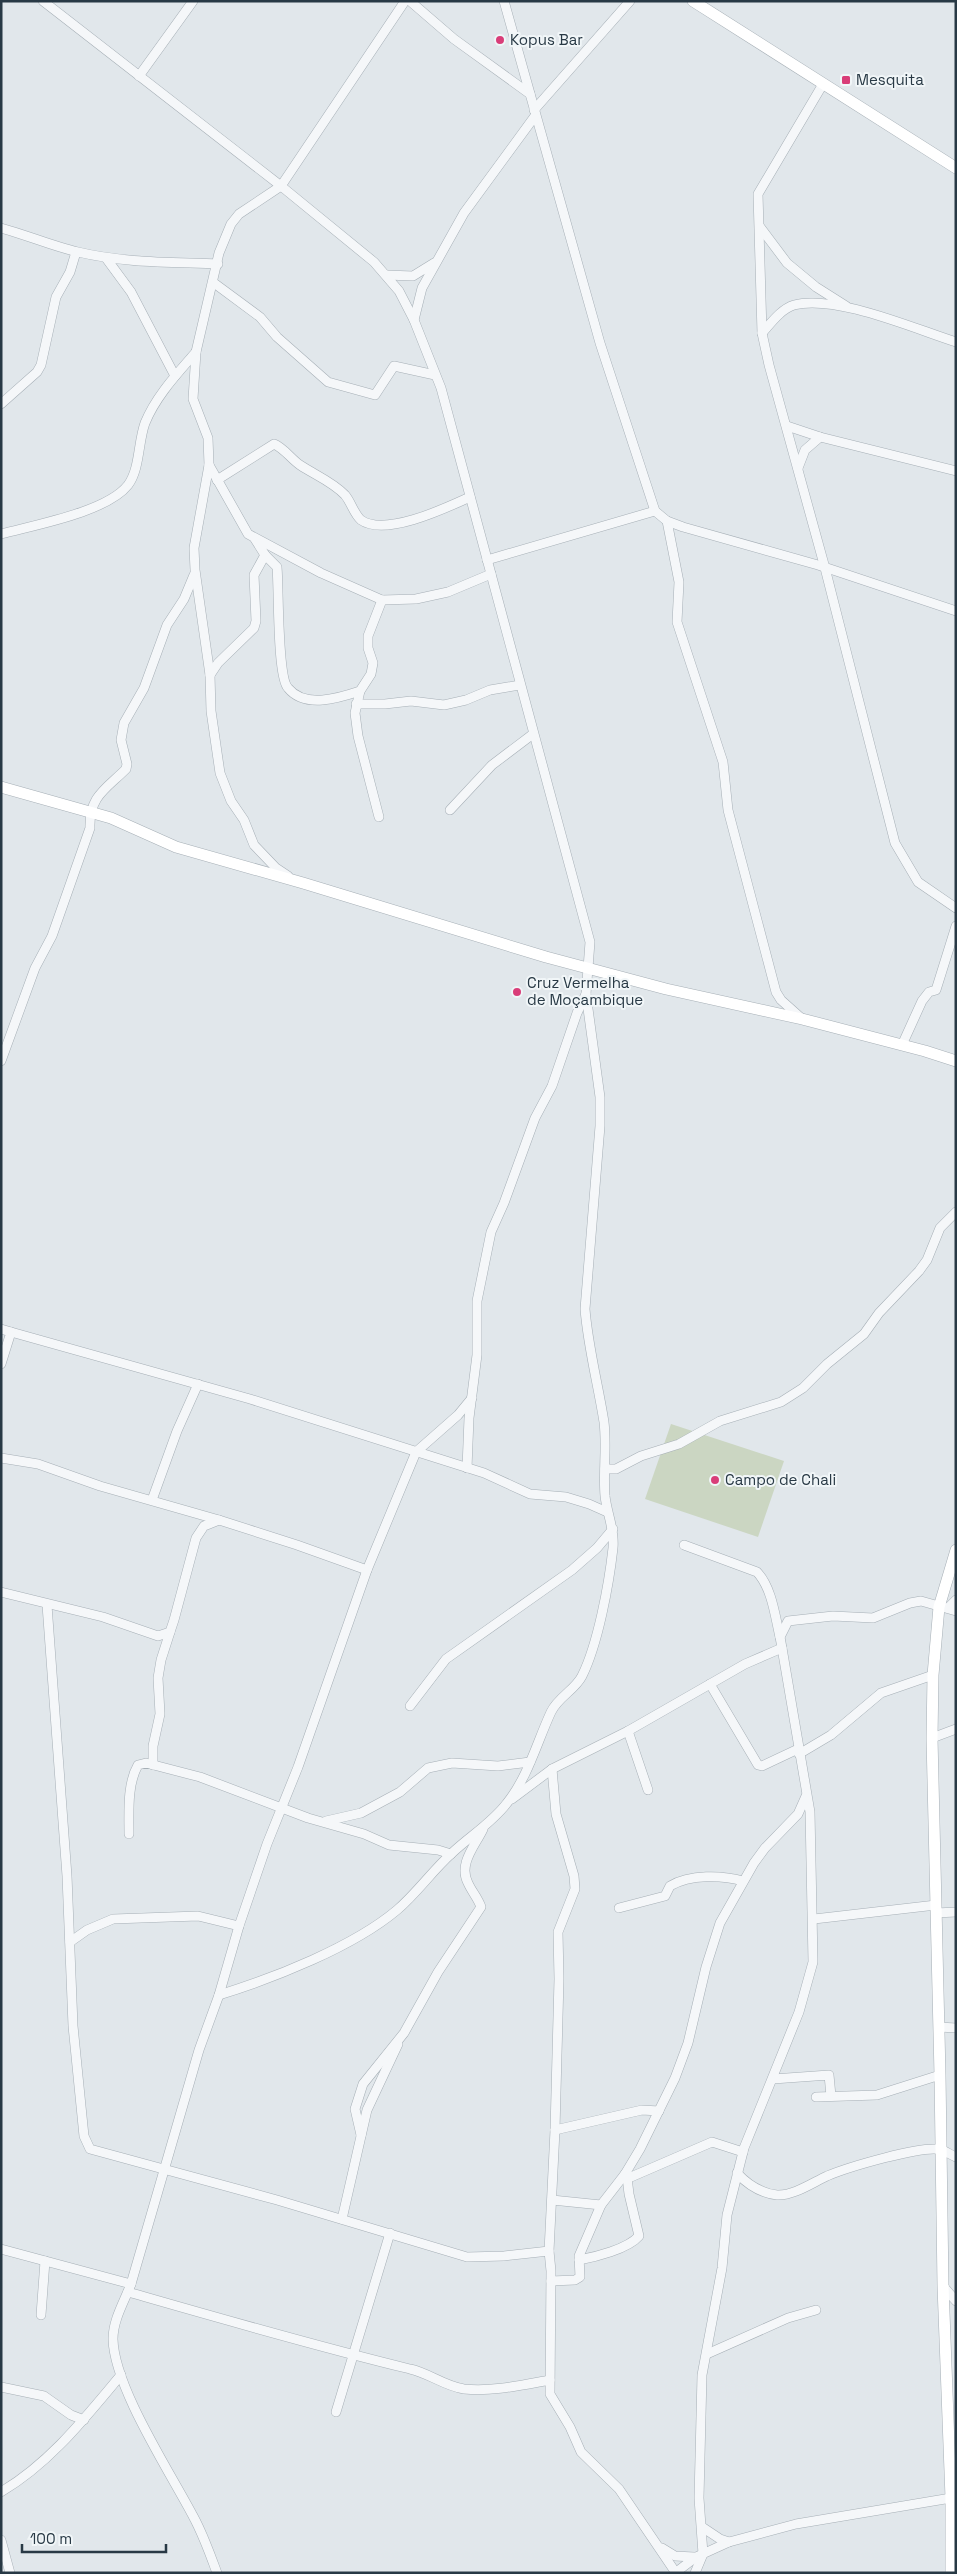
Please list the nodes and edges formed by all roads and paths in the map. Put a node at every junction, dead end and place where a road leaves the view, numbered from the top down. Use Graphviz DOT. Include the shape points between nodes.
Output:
graph roads {
  1 [pos="43,1"];
  2 [pos="193,1"];
  3 [pos="405,1"];
  4 [pos="410,1"];
  5 [pos="504,1"];
  6 [pos="630,1"];
  7 [pos="693,1"];
  8 [pos="139,76"];
  9 [pos="823,84"];
  10 [pos="530,94"];
  11 [pos="535,113"];
  12 [pos="956,168"];
  13 [pos="281,186"];
  14 [pos="760,226"];
  15 [pos="1,228"];
  16 [pos="76,252"];
  17 [pos="106,258"];
  18 [pos="437,261"];
  19 [pos="218,264"];
  20 [pos="386,275"];
  21 [pos="214,283"];
  22 [pos="848,308"];
  23 [pos="414,320"];
  24 [pos="762,333"];
  25 [pos="956,342"];
  26 [pos="196,352"];
  27 [pos="436,374"];
  28 [pos="175,376"];
  29 [pos="1,404"];
  30 [pos="787,426"];
  31 [pos="820,437"];
  32 [pos="209,464"];
  33 [pos="798,468"];
  34 [pos="956,471"];
  35 [pos="217,480"];
  36 [pos="470,498"];
  37 [pos="655,511"];
  38 [pos="666,521"];
  39 [pos="1,534"];
  40 [pos="255,538"];
  41 [pos="264,555"];
  42 [pos="487,560"];
  43 [pos="825,568"];
  44 [pos="195,570"];
  45 [pos="491,574"];
  46 [pos="382,600"];
  47 [pos="956,611"];
  48 [pos="210,675"];
  49 [pos="520,685"];
  50 [pos="360,691"];
  51 [pos="356,704"];
  52 [pos="533,734"];
  53 [pos="1,787"];
  54 [pos="450,810"];
  55 [pos="90,813"];
  56 [pos="379,817"];
  57 [pos="295,880"];
  58 [pos="956,908"];
  59 [pos="956,926"];
  60 [pos="587,968"];
  61 [pos="586,994"];
  62 [pos="802,1019"];
  63 [pos="902,1045"];
  64 [pos="1,1061"];
  65 [pos="956,1061"];
  66 [pos="956,1212"];
  67 [pos="1,1329"];
  68 [pos="11,1332"];
  69 [pos="1,1364"];
  70 [pos="198,1384"];
  71 [pos="472,1398"];
  72 [pos="416,1452"];
  73 [pos="1,1458"];
  74 [pos="467,1468"];
  75 [pos="605,1469"];
  76 [pos="152,1500"];
  77 [pos="607,1512"];
  78 [pos="219,1520"];
  79 [pos="612,1529"];
  80 [pos="684,1545"];
  81 [pos="956,1550"];
  82 [pos="367,1570"];
  83 [pos="1,1592"];
  84 [pos="956,1600"];
  85 [pos="48,1605"];
  86 [pos="948,1609"];
  87 [pos="170,1632"];
  88 [pos="780,1637"];
  89 [pos="782,1648"];
  90 [pos="933,1675"];
  91 [pos="710,1684"];
  92 [pos="410,1706"];
  93 [pos="956,1729"];
  94 [pos="628,1731"];
  95 [pos="932,1738"];
  96 [pos="799,1751"];
  97 [pos="530,1762"];
  98 [pos="153,1765"];
  99 [pos="552,1769"];
  100 [pos="648,1790"];
  101 [pos="806,1796"];
  102 [pos="508,1803"];
  103 [pos="281,1807"];
  104 [pos="323,1822"];
  105 [pos="484,1826"];
  106 [pos="129,1834"];
  107 [pos="451,1854"];
  108 [pos="743,1881"];
  109 [pos="619,1908"];
  110 [pos="936,1909"];
  111 [pos="956,1912"];
  112 [pos="814,1919"];
  113 [pos="69,1923"];
  114 [pos="239,1926"];
  115 [pos="87,1930"];
  116 [pos="70,1942"];
  117 [pos="219,1995"];
  118 [pos="939,2027"];
  119 [pos="956,2028"];
  120 [pos="404,2033"];
  121 [pos="940,2075"];
  122 [pos="773,2079"];
  123 [pos="831,2096"];
  124 [pos="816,2097"];
  125 [pos="658,2111"];
  126 [pos="555,2130"];
  127 [pos="361,2135"];
  128 [pos="942,2150"];
  129 [pos="743,2152"];
  130 [pos="956,2157"];
  131 [pos="164,2170"];
  132 [pos="738,2173"];
  133 [pos="626,2175"];
  134 [pos="552,2200"];
  135 [pos="601,2205"];
  136 [pos="342,2219"];
  137 [pos="390,2233"];
  138 [pos="1,2249"];
  139 [pos="549,2251"];
  140 [pos="579,2260"];
  141 [pos="45,2261"];
  142 [pos="551,2281"];
  143 [pos="942,2286"];
  144 [pos="129,2288"];
  145 [pos="956,2301"];
  146 [pos="816,2310"];
  147 [pos="41,2315"];
  148 [pos="707,2354"];
  149 [pos="352,2355"];
  150 [pos="121,2375"];
  151 [pos="550,2380"];
  152 [pos="1,2387"];
  153 [pos="336,2412"];
  154 [pos="84,2420"];
  155 [pos="1,2492"];
  156 [pos="951,2498"];
  157 [pos="702,2527"];
  158 [pos="1,2540"];
  159 [pos="729,2542"];
  160 [pos="660,2547"];
  161 [pos="699,2555"];
  162 [pos="10,2573"];
  163 [pos="218,2573"];
  164 [pos="675,2573"];
  165 [pos="695,2573"];
  166 [pos="951,2573"];
  1 -- 8 [label="street"];
  2 -- 8 [label="street"];
  3 -- 13 [label="street"];
  4 -- 10 [label="street" via="454,39"];
  5 -- 10 [label="street"];
  6 -- 11 [label="street"];
  7 -- 9 [label="street"];
  8 -- 13 [label="street"];
  9 -- 12 [label="street"];
  9 -- 14 [label="street" via="758,194"];
  10 -- 11 [label="street"];
  11 -- 18 [label="street" via="464,212"];
  11 -- 37 [label="street" via="600,342"];
  13 -- 19 [label="street" via="239,214 231,224"];
  13 -- 20 [label="street"];
  14 -- 22 [label="street" via="787,263"];
  14 -- 24 [label="street"];
  15 -- 16 [label="street"];
  16 -- 17 [label="street"];
  16 -- 29 [label="street" via="70,272 56,297 41,365"];
  17 -- 19 [label="street"];
  17 -- 28 [label="street" via="131,292"];
  18 -- 20 [label="street" via="413,276"];
  18 -- 23 [label="street" via="422,288"];
  19 -- 21 [label="street"];
  20 -- 23 [label="street" via="399,291"];
  21 -- 26 [label="street"];
  21 -- 27 [label="street" via="260,317 277,337 328,382 375,395 394,366"];
  22 -- 24 [label="street" via="813,303 794,306 779,314"];
  22 -- 25 [label="street"];
  23 -- 27 [label="street"];
  24 -- 30 [label="street"];
  26 -- 28 [label="street"];
  26 -- 32 [label="street" via="193,399 208,438"];
  27 -- 36 [label="street"];
  28 -- 39 [label="street" via="144,425 133,475 121,492 90,509"];
  30 -- 31 [label="street"];
  30 -- 33 [label="street"];
  31 -- 33 [label="street" via="805,450"];
  31 -- 34 [label="street"];
  32 -- 35 [label="street"];
  32 -- 44 [label="street" via="194,548"];
  33 -- 43 [label="street"];
  35 -- 36 [label="street" via="274,444 292,460 337,488 349,500 359,518 372,525 422,517"];
  35 -- 40 [label="street" via="243,527"];
  36 -- 42 [label="street"];
  37 -- 38 [label="street"];
  37 -- 42 [label="street"];
  38 -- 43 [label="street"];
  38 -- 62 [label="street" via="679,582 678,622 724,762 728,810 758,930 776,992"];
  40 -- 41 [label="street"];
  40 -- 46 [label="street"];
  41 -- 48 [label="street" via="254,575 254,628"];
  41 -- 50 [label="street" via="277,567 281,660 288,689 298,696 322,701"];
  42 -- 45 [label="street"];
  43 -- 47 [label="street"];
  43 -- 58 [label="street" via="895,843 918,882"];
  44 -- 48 [label="street"];
  44 -- 55 [label="street" via="190,586 167,625 144,688 124,723 121,740 126,769 100,792"];
  45 -- 46 [label="street" via="448,592 416,599"];
  45 -- 49 [label="street"];
  46 -- 50 [label="street" via="368,636 373,663 371,674"];
  48 -- 57 [label="street" via="214,735 224,786 254,845 276,868"];
  49 -- 51 [label="street" via="490,690 444,705 411,701"];
  49 -- 52 [label="street"];
  50 -- 51 [label="street"];
  51 -- 56 [label="street" via="358,736"];
  52 -- 54 [label="street" via="492,765"];
  52 -- 60 [label="street" via="589,939"];
  53 -- 55 [label="street"];
  55 -- 57 [label="street" via="134,826 176,846"];
  55 -- 64 [label="street" via="90,828 58,919 35,968"];
  57 -- 60 [label="street"];
  59 -- 63 [label="street" via="936,990 929,992 922,1001"];
  60 -- 61 [label="street"];
  60 -- 62 [label="street"];
  61 -- 71 [label="street" via="552,1086 535,1118 504,1204 490,1232 479,1282"];
  61 -- 75 [label="street" via="600,1097 600,1126 585,1309 604,1423"];
  62 -- 63 [label="street"];
  63 -- 65 [label="street"];
  66 -- 75 [label="street" via="940,1228 919,1271 878,1313 864,1334 803,1388 781,1402 720,1421 679,1444 641,1456 616,1469"];
  67 -- 68 [label="street"];
  68 -- 69 [label="street"];
  68 -- 70 [label="street"];
  70 -- 72 [label="street"];
  70 -- 76 [label="street"];
  71 -- 72 [label="street" via="458,1415"];
  71 -- 74 [label="street"];
  72 -- 74 [label="street"];
  72 -- 82 [label="street"];
  73 -- 76 [label="street" via="38,1464"];
  74 -- 77 [label="street" via="530,1494 566,1498"];
  75 -- 77 [label="street"];
  76 -- 78 [label="street"];
  77 -- 79 [label="street"];
  78 -- 82 [label="street"];
  78 -- 87 [label="street" via="204,1526 196,1538"];
  79 -- 92 [label="street" via="597,1548 572,1570 446,1659"];
  79 -- 97 [label="street" via="613,1546 604,1597 586,1667 552,1711"];
  80 -- 88 [label="street" via="757,1572 763,1578"];
  81 -- 86 [label="street"];
  82 -- 103 [label="street"];
  83 -- 85 [label="street"];
  84 -- 86 [label="street"];
  85 -- 87 [label="street" via="158,1636"];
  85 -- 113 [label="street"];
  86 -- 88 [label="street" via="920,1601 873,1618 797,1618 788,1621"];
  86 -- 90 [label="street"];
  87 -- 98 [label="street" via="158,1678 160,1714 153,1746"];
  88 -- 89 [label="street"];
  89 -- 91 [label="street"];
  89 -- 96 [label="street"];
  90 -- 95 [label="street"];
  90 -- 96 [label="street" via="881,1693 831,1735"];
  91 -- 94 [label="street"];
  91 -- 96 [label="street" via="758,1765"];
  93 -- 95 [label="street"];
  94 -- 99 [label="street"];
  94 -- 100 [label="street"];
  95 -- 110 [label="street"];
  96 -- 101 [label="street"];
  97 -- 102 [label="street"];
  97 -- 104 [label="street" via="498,1766 452,1763 428,1768 400,1792 360,1813"];
  98 -- 103 [label="street" via="200,1777"];
  98 -- 106 [label="street" via="142,1763 134,1771"];
  99 -- 102 [label="street"];
  99 -- 126 [label="street" via="556,1814 574,1876 574,1889 558,1932"];
  101 -- 108 [label="street" via="798,1814 765,1848"];
  101 -- 112 [label="street" via="812,1835"];
  102 -- 105 [label="street"];
  103 -- 104 [label="street"];
  103 -- 114 [label="street"];
  104 -- 107 [label="street" via="389,1845"];
  105 -- 107 [label="street"];
  105 -- 120 [label="street" via="464,1866 468,1884 481,1907 438,1972"];
  107 -- 117 [label="street" via="397,1910 358,1937 283,1972"];
  108 -- 109 [label="street" via="724,1876 681,1882 670,1886 665,1896"];
  108 -- 125 [label="street" via="720,1923 688,2043"];
  110 -- 111 [label="street"];
  110 -- 112 [label="street"];
  110 -- 118 [label="street"];
  112 -- 122 [label="street" via="813,1962 799,2012"];
  113 -- 115 [label="street"];
  113 -- 116 [label="street"];
  114 -- 115 [label="street" via="198,1916 113,1919"];
  114 -- 117 [label="street"];
  115 -- 116 [label="street"];
  116 -- 131 [label="street" via="73,2026 84,2136 90,2149"];
  117 -- 131 [label="street" via="199,2050"];
  118 -- 119 [label="street"];
  118 -- 121 [label="street"];
  120 -- 127 [label="street" via="367,2110"];
  120 -- 127 [label="street" via="363,2084 356,2117"];
  121 -- 123 [label="street" via="877,2095"];
  121 -- 128 [label="street"];
  122 -- 123 [label="street" via="829,2075"];
  122 -- 129 [label="street"];
  123 -- 124 [label="street"];
  125 -- 126 [label="street" via="642,2110"];
  125 -- 133 [label="street"];
  126 -- 134 [label="street"];
  127 -- 136 [label="street"];
  128 -- 130 [label="street"];
  128 -- 132 [label="street" via="924,2149 861,2165 778,2195 756,2189"];
  128 -- 143 [label="street"];
  129 -- 132 [label="street"];
  129 -- 133 [label="street" via="712,2142"];
  131 -- 136 [label="street"];
  131 -- 144 [label="street"];
  132 -- 148 [label="street" via="727,2215 722,2268"];
  133 -- 135 [label="street"];
  133 -- 140 [label="street" via="639,2236 596,2256"];
  134 -- 135 [label="street"];
  134 -- 139 [label="street"];
  135 -- 140 [label="street" via="581,2248"];
  136 -- 137 [label="street"];
  137 -- 139 [label="street" via="467,2257"];
  137 -- 149 [label="street"];
  138 -- 141 [label="street"];
  139 -- 142 [label="street"];
  140 -- 142 [label="street" via="578,2279"];
  141 -- 144 [label="street"];
  141 -- 147 [label="street"];
  142 -- 151 [label="street"];
  143 -- 145 [label="street"];
  143 -- 156 [label="street"];
  144 -- 149 [label="street"];
  144 -- 150 [label="street" via="113,2336"];
  146 -- 148 [label="street" via="788,2318"];
  148 -- 157 [label="street" via="702,2375 699,2498"];
  149 -- 151 [label="street" via="414,2370 462,2388 487,2390"];
  149 -- 153 [label="street"];
  150 -- 154 [label="street"];
  150 -- 163 [label="street" via="195,2519"];
  151 -- 160 [label="street" via="550,2394 581,2452 619,2489"];
  152 -- 154 [label="street" via="44,2396"];
  154 -- 155 [label="street" via="26,2478"];
  156 -- 159 [label="street" via="796,2524"];
  156 -- 166 [label="street"];
  157 -- 159 [label="street" via="720,2540"];
  157 -- 161 [label="street"];
  158 -- 162 [label="street"];
  159 -- 161 [label="street"];
  160 -- 161 [label="street" via="675,2556"];
  160 -- 164 [label="street"];
  161 -- 164 [label="street"];
  161 -- 165 [label="street"];
}
